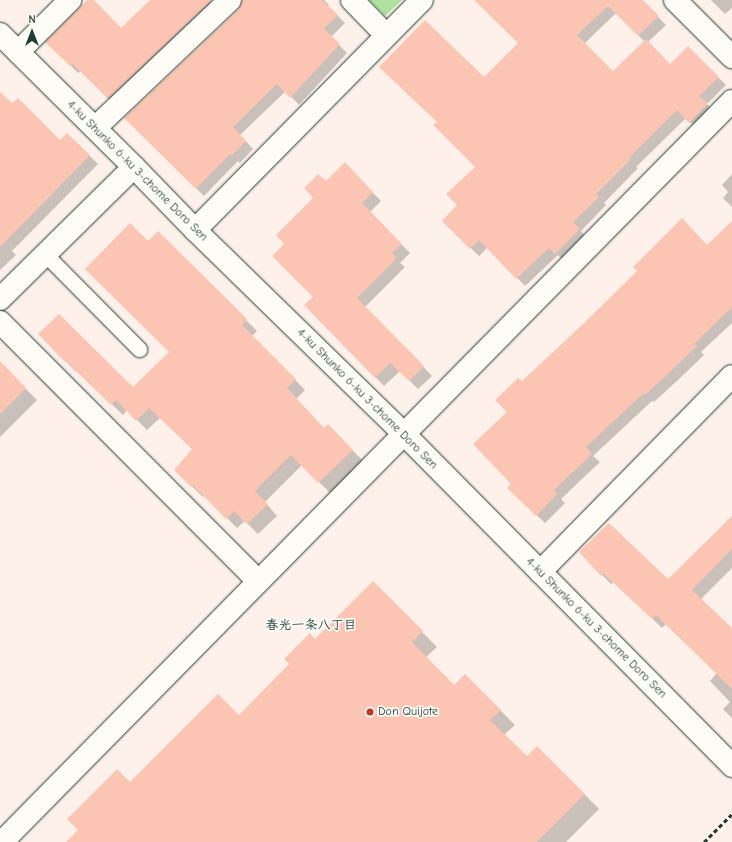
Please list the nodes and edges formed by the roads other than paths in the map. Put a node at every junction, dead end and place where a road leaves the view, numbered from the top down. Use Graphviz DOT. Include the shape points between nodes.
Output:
graph roads {
  1 [pos="70,0"];
  2 [pos="230,0"];
  3 [pos="352,0"];
  4 [pos="422,0"];
  5 [pos="675,0"];
  6 [pos="0,34"];
  7 [pos="386,36"];
  8 [pos="18,52"];
  9 [pos="732,57"];
  10 [pos="732,101"];
  11 [pos="95,128"];
  12 [pos="134,167"];
  13 [pos="195,230"];
  14 [pos="46,254"];
  15 [pos="0,299"];
  16 [pos="0,322"];
  17 [pos="139,349"];
  18 [pos="732,376"];
  19 [pos="404,434"];
  20 [pos="540,572"];
  21 [pos="258,581"];
  22 [pos="732,766"];
  23 [pos="2,840"];
  1 -- 8 [label="street"];
  2 -- 11 [label="street"];
  3 -- 7 [label="street"];
  4 -- 7 [label="street"];
  5 -- 9 [label="street"];
  6 -- 8 [label="street, 4-ku Shunko 6-ku 3-chome Doro Sen"];
  7 -- 13 [label="street"];
  8 -- 11 [label="street, 4-ku Shunko 6-ku 3-chome Doro Sen"];
  10 -- 19 [label="street"];
  11 -- 12 [label="street, 4-ku Shunko 6-ku 3-chome Doro Sen"];
  12 -- 13 [label="street, 4-ku Shunko 6-ku 3-chome Doro Sen"];
  12 -- 14 [label="street"];
  13 -- 19 [label="street, 4-ku Shunko 6-ku 3-chome Doro Sen"];
  14 -- 15 [label="street"];
  14 -- 17 [label="lane"];
  16 -- 21 [label="street"];
  18 -- 20 [label="street"];
  19 -- 20 [label="street, 4-ku Shunko 6-ku 3-chome Doro Sen"];
  19 -- 21 [label="street"];
  20 -- 22 [label="street, 4-ku Shunko 6-ku 3-chome Doro Sen"];
  21 -- 23 [label="street"];
}
